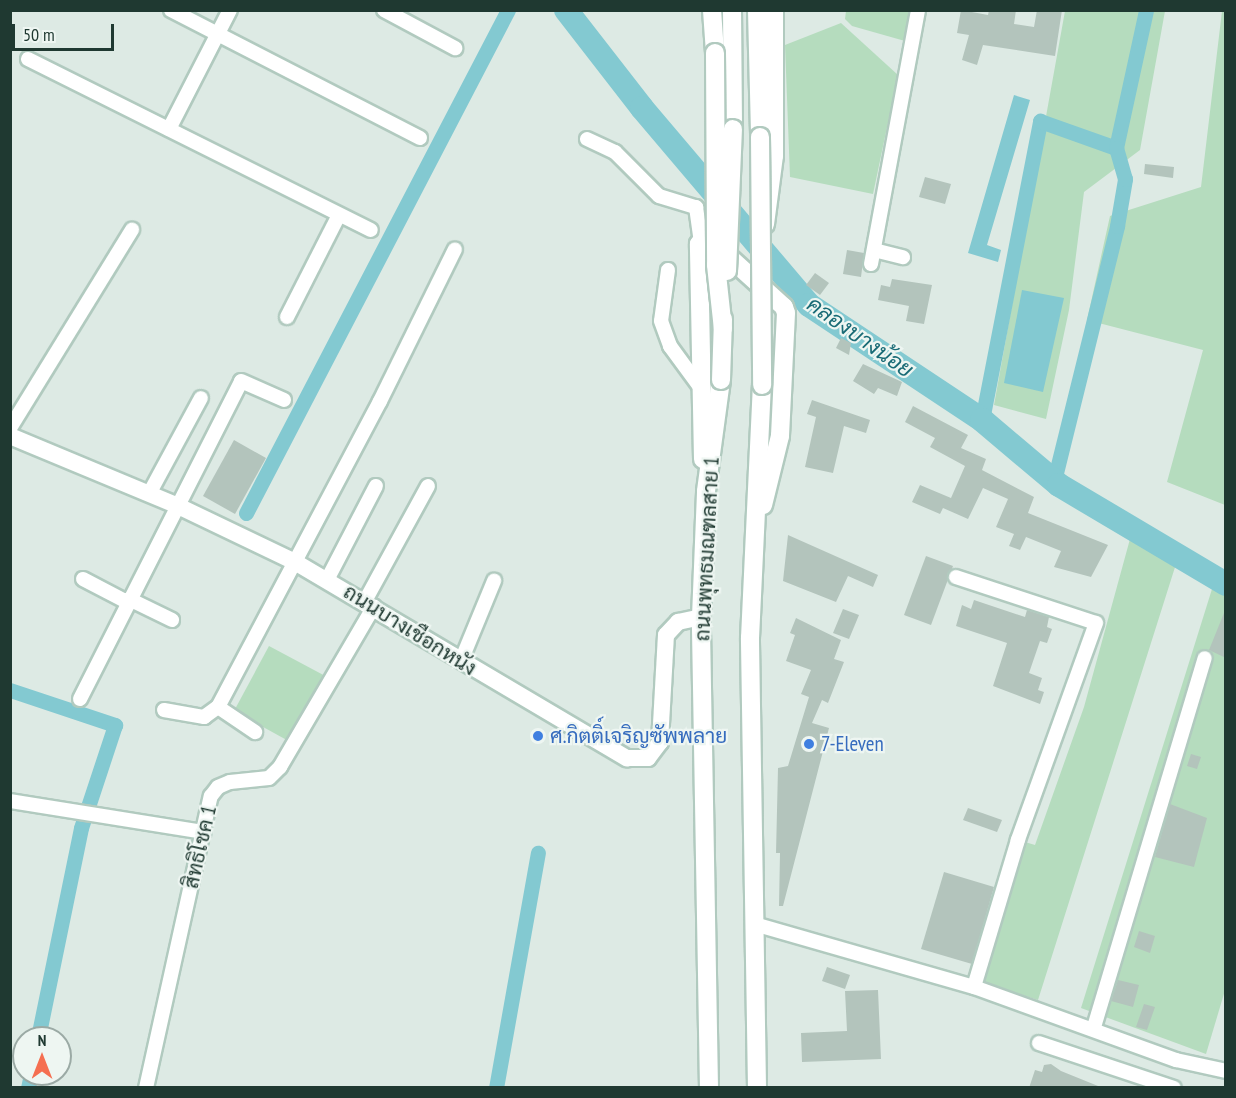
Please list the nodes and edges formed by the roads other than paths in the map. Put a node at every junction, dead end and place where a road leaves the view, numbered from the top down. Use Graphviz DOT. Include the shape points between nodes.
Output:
graph roads {
  1 [pos="171,10"];
  2 [pos="230,10"];
  3 [pos="384,10"];
  4 [pos="712,10"];
  5 [pos="732,10"];
  6 [pos="757,10"];
  7 [pos="774,10"];
  8 [pos="918,10"];
  9 [pos="217,35"];
  10 [pos="455,48"];
  11 [pos="28,59"];
  12 [pos="169,129"];
  13 [pos="420,138"];
  14 [pos="587,139"];
  15 [pos="339,215"];
  16 [pos="132,230"];
  17 [pos="371,230"];
  18 [pos="763,235"];
  19 [pos="701,241"];
  20 [pos="455,249"];
  21 [pos="903,257"];
  22 [pos="668,270"];
  23 [pos="287,317"];
  24 [pos="723,329"];
  25 [pos="700,387"];
  26 [pos="201,398"];
  27 [pos="284,400"];
  28 [pos="10,428"];
  29 [pos="10,436"];
  30 [pos="376,486"];
  31 [pos="428,486"];
  32 [pos="706,491"];
  33 [pos="149,494"];
  34 [pos="176,505"];
  35 [pos="754,533"];
  36 [pos="295,562"];
  37 [pos="956,578"];
  38 [pos="83,579"];
  39 [pos="327,580"];
  40 [pos="494,581"];
  41 [pos="128,601"];
  42 [pos="369,603"];
  43 [pos="701,617"];
  44 [pos="172,620"];
  45 [pos="1205,658"];
  46 [pos="460,661"];
  47 [pos="80,699"];
  48 [pos="218,707"];
  49 [pos="164,710"];
  50 [pos="255,732"];
  51 [pos="10,801"];
  52 [pos="204,832"];
  53 [pos="754,924"];
  54 [pos="974,987"];
  55 [pos="1094,1028"];
  56 [pos="1039,1043"];
  57 [pos="1226,1071"];
  58 [pos="1151,1084"];
  59 [pos="146,1088"];
  60 [pos="709,1088"];
  61 [pos="757,1088"];
  62 [pos="1174,1088"];
  1 -- 9 [label="street"];
  2 -- 9 [label="street"];
  3 -- 10 [label="street"];
  4 -- 24 [label="main road, bridge" via="716,265"];
  5 -- 24 [label="main road, ถนนพุทธมณฑลสาย 1, bridge" via="733,129"];
  6 -- 18 [label="main road, bridge"];
  7 -- 18 [label="main road, bridge" via="774,156"];
  8 -- 21 [label="street" via="872,257"];
  9 -- 12 [label="street"];
  9 -- 13 [label="street"];
  11 -- 12 [label="street"];
  12 -- 15 [label="street"];
  14 -- 19 [label="street" via="615,152 659,196 696,207"];
  15 -- 17 [label="street"];
  15 -- 23 [label="street"];
  16 -- 28 [label="street"];
  18 -- 35 [label="main road, bridge" via="762,385"];
  19 -- 25 [label="main road"];
  19 -- 35 [label="main road" via="712,240 784,307 787,318 780,436"];
  20 -- 36 [label="street"];
  22 -- 25 [label="street" via="661,321 670,346"];
  24 -- 32 [label="main road, ถนนพุทธมณฑลสาย 1, bridge" via="721,380"];
  25 -- 32 [label="main road"];
  26 -- 33 [label="street"];
  27 -- 34 [label="street" via="241,381"];
  29 -- 33 [label="street, ถนนบางเชือกหนัง"];
  30 -- 39 [label="street"];
  31 -- 42 [label="street"];
  32 -- 43 [label="main road, ถนนพุทธมณฑลสาย 1"];
  33 -- 34 [label="street, ถนนบางเชือกหนัง"];
  34 -- 36 [label="street, ถนนบางเชือกหนัง"];
  34 -- 41 [label="street"];
  35 -- 53 [label="main road" via="750,639"];
  36 -- 39 [label="street, ถนนบางเชือกหนัง"];
  36 -- 48 [label="street"];
  37 -- 54 [label="street" via="1096,623 1018,840"];
  38 -- 41 [label="street"];
  39 -- 42 [label="street, ถนนบางเชือกหนัง"];
  40 -- 46 [label="street"];
  41 -- 44 [label="street"];
  41 -- 47 [label="street"];
  42 -- 46 [label="street, ถนนบางเชือกหนัง"];
  42 -- 52 [label="street, สิทธิโชค 1" via="280,767 269,778 218,787 211,796"];
  43 -- 46 [label="street, ถนนบางเชือกหนัง" via="678,622 666,635 660,742 656,752 641,761 627,758"];
  43 -- 60 [label="main road, ถนนพุทธมณฑลสาย 1"];
  45 -- 55 [label="street"];
  48 -- 49 [label="street" via="209,717"];
  48 -- 50 [label="street"];
  51 -- 52 [label="street"];
  52 -- 59 [label="street, สิทธิโชค 1"];
  53 -- 54 [label="street"];
  53 -- 61 [label="main road"];
  54 -- 55 [label="street"];
  55 -- 57 [label="street" via="1176,1060"];
  56 -- 58 [label="street"];
  58 -- 62 [label="street"];
}
